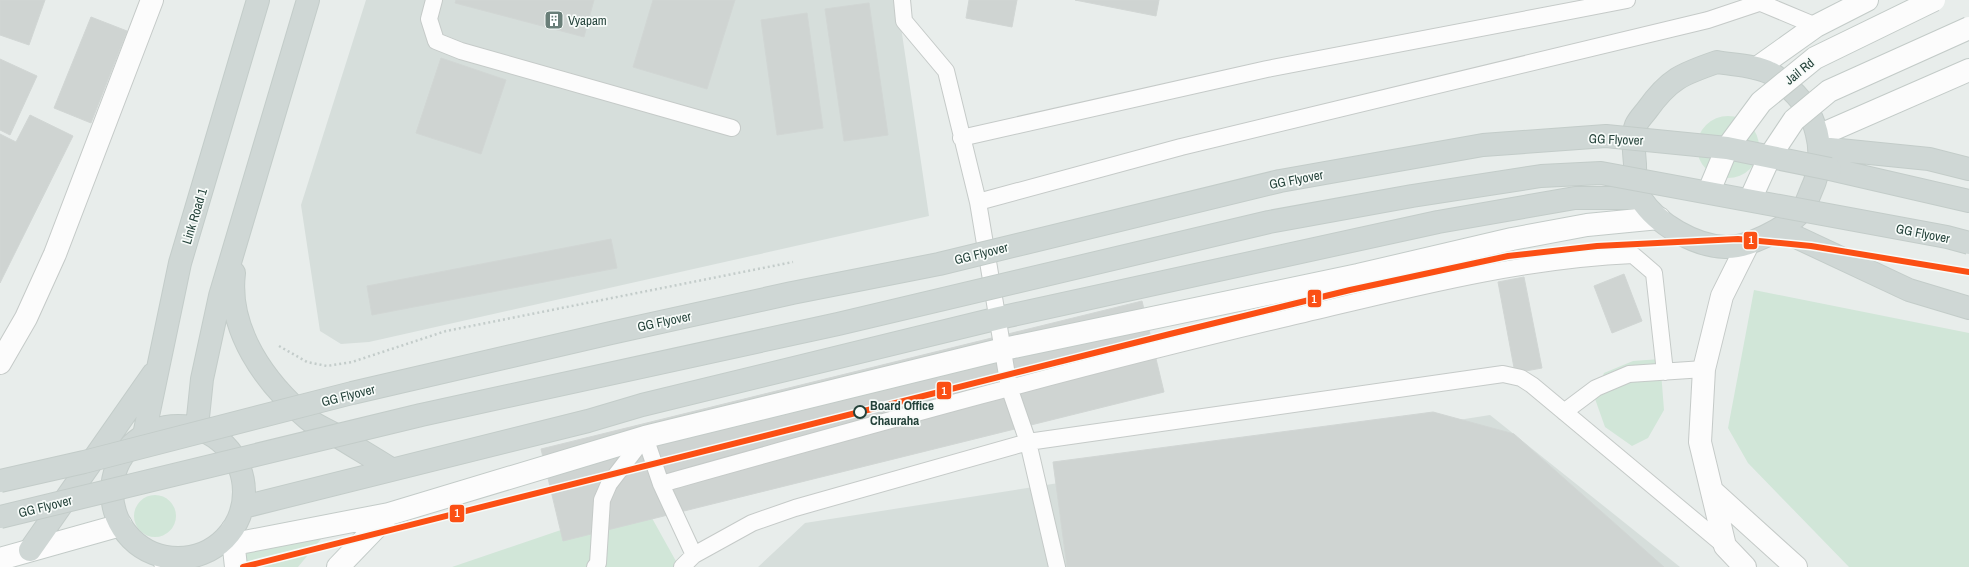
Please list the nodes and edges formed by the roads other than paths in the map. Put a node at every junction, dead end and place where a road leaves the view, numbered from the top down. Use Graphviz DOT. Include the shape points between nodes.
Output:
graph roads {
  1 [pos="152,0"];
  2 [pos="258,0"];
  3 [pos="308,0"];
  4 [pos="434,0"];
  5 [pos="902,0"];
  6 [pos="1627,0"];
  7 [pos="1867,0"];
  8 [pos="1934,0"];
  9 [pos="1756,2"];
  10 [pos="1816,26"];
  11 [pos="1969,28"];
  12 [pos="1757,68"];
  13 [pos="1969,70"];
  14 [pos="732,128"];
  15 [pos="961,138"];
  16 [pos="1819,142"];
  17 [pos="1727,148"];
  18 [pos="1770,156"];
  19 [pos="1969,169"];
  20 [pos="1709,191"];
  21 [pos="1640,198"];
  22 [pos="1750,200"];
  23 [pos="1969,201"];
  24 [pos="978,202"];
  25 [pos="1659,218"];
  26 [pos="1779,229"];
  27 [pos="239,232"];
  28 [pos="1969,243"];
  29 [pos="1748,244"];
  30 [pos="1969,308"];
  31 [pos="999,318"];
  32 [pos="1004,349"];
  33 [pos="0,363"];
  34 [pos="158,367"];
  35 [pos="1704,369"];
  36 [pos="1665,372"];
  37 [pos="1009,387"];
  38 [pos="1564,412"];
  39 [pos="197,427"];
  40 [pos="144,435"];
  41 [pos="645,437"];
  42 [pos="1028,442"];
  43 [pos="392,469"];
  44 [pos="0,481"];
  45 [pos="661,484"];
  46 [pos="1712,491"];
  47 [pos="243,507"];
  48 [pos="389,514"];
  49 [pos="0,517"];
  50 [pos="121,525"];
  51 [pos="233,537"];
  52 [pos="1725,546"];
  53 [pos="30,550"];
  54 [pos="694,555"];
  55 [pos="0,559"];
  56 [pos="165,562"];
  57 [pos="236,567"];
  58 [pos="338,567"];
  59 [pos="595,567"];
  60 [pos="682,567"];
  61 [pos="1058,567"];
  62 [pos="1745,567"];
  63 [pos="1796,567"];
  1 -- 33 [label="main road" via="55,254 26,318"];
  2 -- 34 [label="main road, Link Road 1" via="180,263"];
  3 -- 27 [label="main road"];
  4 -- 14 [label="lane" via="428,19 436,41 461,51"];
  5 -- 15 [label="lane" via="904,21 946,71"];
  6 -- 15 [label="lane" via="1267,69"];
  7 -- 10 [label="main road"];
  8 -- 17 [label="main road, Jail Rd, bridge" via="1815,58 1761,102"];
  9 -- 10 [label="lane"];
  9 -- 24 [label="lane" via="1708,20 1181,147"];
  10 -- 12 [label="main road"];
  11 -- 18 [label="main road, bridge" via="1829,91 1794,120"];
  12 -- 16 [label="main road" via="1771,73 1795,92 1812,117"];
  12 -- 21 [label="main road" via="1717,62 1684,73 1660,91 1636,125 1635,176"];
  13 -- 16 [label="main road"];
  15 -- 24 [label="lane"];
  16 -- 19 [label="main road" via="1929,159"];
  16 -- 26 [label="main road" via="1818,176 1801,212"];
  17 -- 18 [label="main road, GG Flyover, bridge"];
  17 -- 20 [label="main road, Jail Rd, bridge"];
  17 -- 44 [label="main road, GG Flyover, bridge" via="1606,136 1483,145 1280,181 939,264 626,329"];
  18 -- 22 [label="main road, bridge"];
  18 -- 23 [label="main road, GG Flyover, bridge"];
  20 -- 22 [label="main road, GG Flyover, bridge"];
  20 -- 49 [label="main road, GG Flyover, bridge" via="1601,172 1541,176 1269,222 838,324 421,415"];
  21 -- 25 [label="main road"];
  21 -- 31 [label="main road" via="1575,198 1438,222"];
  22 -- 28 [label="main road, GG Flyover, bridge"];
  24 -- 31 [label="lane"];
  25 -- 29 [label="main road" via="1668,227 1695,240 1725,247"];
  25 -- 32 [label="main road" via="1587,225 1512,239 1358,275"];
  26 -- 29 [label="main road"];
  26 -- 30 [label="main road" via="1909,290"];
  27 -- 39 [label="main road" via="220,296 202,379"];
  27 -- 43 [label="main road" via="233,285 235,311 257,363 281,392 309,419"];
  29 -- 35 [label="main road" via="1722,296"];
  31 -- 32 [label="lane"];
  31 -- 43 [label="main road"];
  32 -- 37 [label="lane"];
  32 -- 41 [label="main road"];
  34 -- 40 [label="main road, Link Road 1"];
  34 -- 53 [label="main road"];
  35 -- 36 [label="lane"];
  35 -- 46 [label="main road" via="1700,442"];
  36 -- 37 [label="lane" via="1654,273 1634,255 1589,257 1520,266 1392,293"];
  36 -- 38 [label="lane" via="1629,374 1607,382"];
  37 -- 42 [label="lane"];
  37 -- 45 [label="lane"];
  38 -- 42 [label="lane" via="1521,378 1503,374"];
  38 -- 52 [label="lane"];
  39 -- 40 [label="main road" via="170,425"];
  39 -- 47 [label="main road" via="218,437 238,461 245,491"];
  40 -- 50 [label="main road" via="133,443 117,465 112,497 116,516"];
  41 -- 45 [label="lane"];
  41 -- 48 [label="main road"];
  41 -- 59 [label="lane" via="609,484 602,500 598,563"];
  42 -- 54 [label="lane" via="794,508 752,523"];
  42 -- 61 [label="lane"];
  43 -- 47 [label="main road"];
  45 -- 54 [label="lane"];
  46 -- 52 [label="main road"];
  46 -- 63 [label="main road"];
  47 -- 51 [label="main road"];
  48 -- 51 [label="main road"];
  48 -- 58 [label="main road"];
  50 -- 53 [label="main road"];
  50 -- 56 [label="main road" via="134,541"];
  51 -- 56 [label="main road" via="202,554"];
  51 -- 57 [label="main road"];
  52 -- 62 [label="main road"];
  53 -- 55 [label="main road"];
  54 -- 60 [label="lane"];
}
